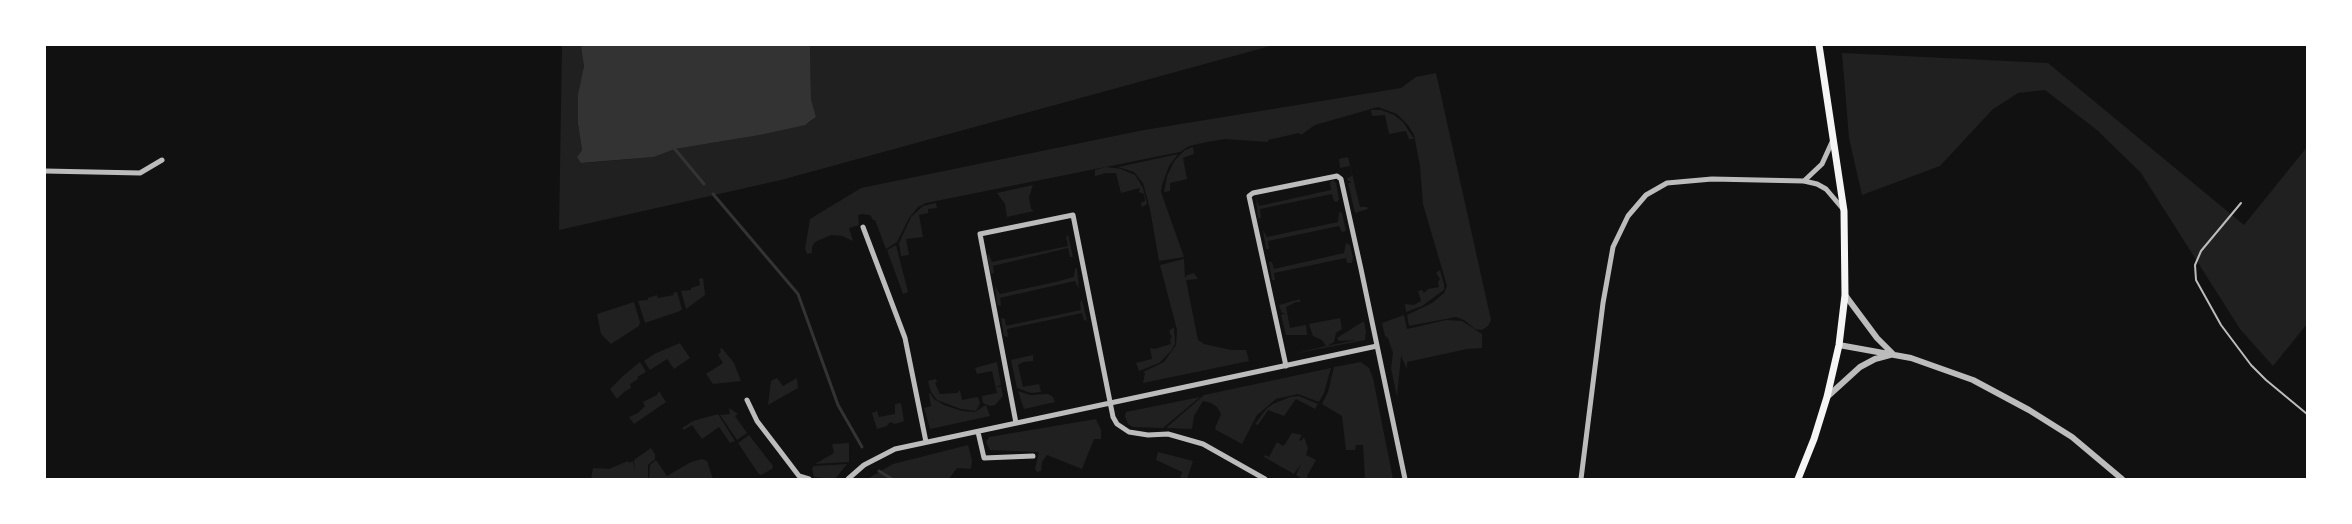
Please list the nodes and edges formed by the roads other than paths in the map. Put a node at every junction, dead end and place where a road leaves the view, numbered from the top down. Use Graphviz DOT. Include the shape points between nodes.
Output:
graph roads {
  1 [pos="1819,45"];
  2 [pos="1832,142"];
  3 [pos="162,160"];
  4 [pos="45,171"];
  5 [pos="1804,181"];
  6 [pos="2241,203"];
  7 [pos="1844,211"];
  8 [pos="863,227"];
  9 [pos="1845,295"];
  10 [pos="1839,345"];
  11 [pos="1377,346"];
  12 [pos="1893,354"];
  13 [pos="1286,366"];
  14 [pos="1827,397"];
  15 [pos="747,399"];
  16 [pos="1110,403"];
  17 [pos="2307,414"];
  18 [pos="1016,423"];
  19 [pos="978,432"];
  20 [pos="926,442"];
  21 [pos="1033,456"];
  22 [pos="809,479"];
  23 [pos="849,479"];
  24 [pos="1265,479"];
  25 [pos="1405,479"];
  26 [pos="1581,479"];
  27 [pos="1798,479"];
  28 [pos="2122,479"];
  1 -- 2 [label="main road"];
  2 -- 5 [label="street" via="1822,164"];
  2 -- 7 [label="main road"];
  3 -- 4 [label="street" via="140,173"];
  5 -- 7 [label="street" via="1826,189"];
  5 -- 26 [label="street" via="1667,183 1646,195 1628,216 1613,247"];
  6 -- 17 [label="lane" via="2201,251 2195,265 2196,280 2220,326 2251,365"];
  7 -- 9 [label="main road"];
  8 -- 20 [label="street" via="905,338"];
  9 -- 10 [label="main road"];
  9 -- 12 [label="street"];
  10 -- 12 [label="street"];
  10 -- 14 [label="main road"];
  11 -- 13 [label="street"];
  11 -- 13 [label="street" via="1339,177 1253,193 1249,199"];
  11 -- 25 [label="street"];
  12 -- 14 [label="street" via="1860,368"];
  12 -- 28 [label="street" via="1951,371 2010,399 2072,437"];
  13 -- 16 [label="street"];
  14 -- 27 [label="main road"];
  15 -- 22 [label="street" via="757,421 799,476"];
  16 -- 18 [label="street"];
  16 -- 18 [label="street" via="1073,215 980,234"];
  16 -- 24 [label="street" via="1117,424 1130,432 1168,434 1203,444"];
  18 -- 19 [label="street"];
  19 -- 20 [label="street"];
  19 -- 21 [label="street" via="984,458"];
  20 -- 23 [label="street" via="880,455"];
}
